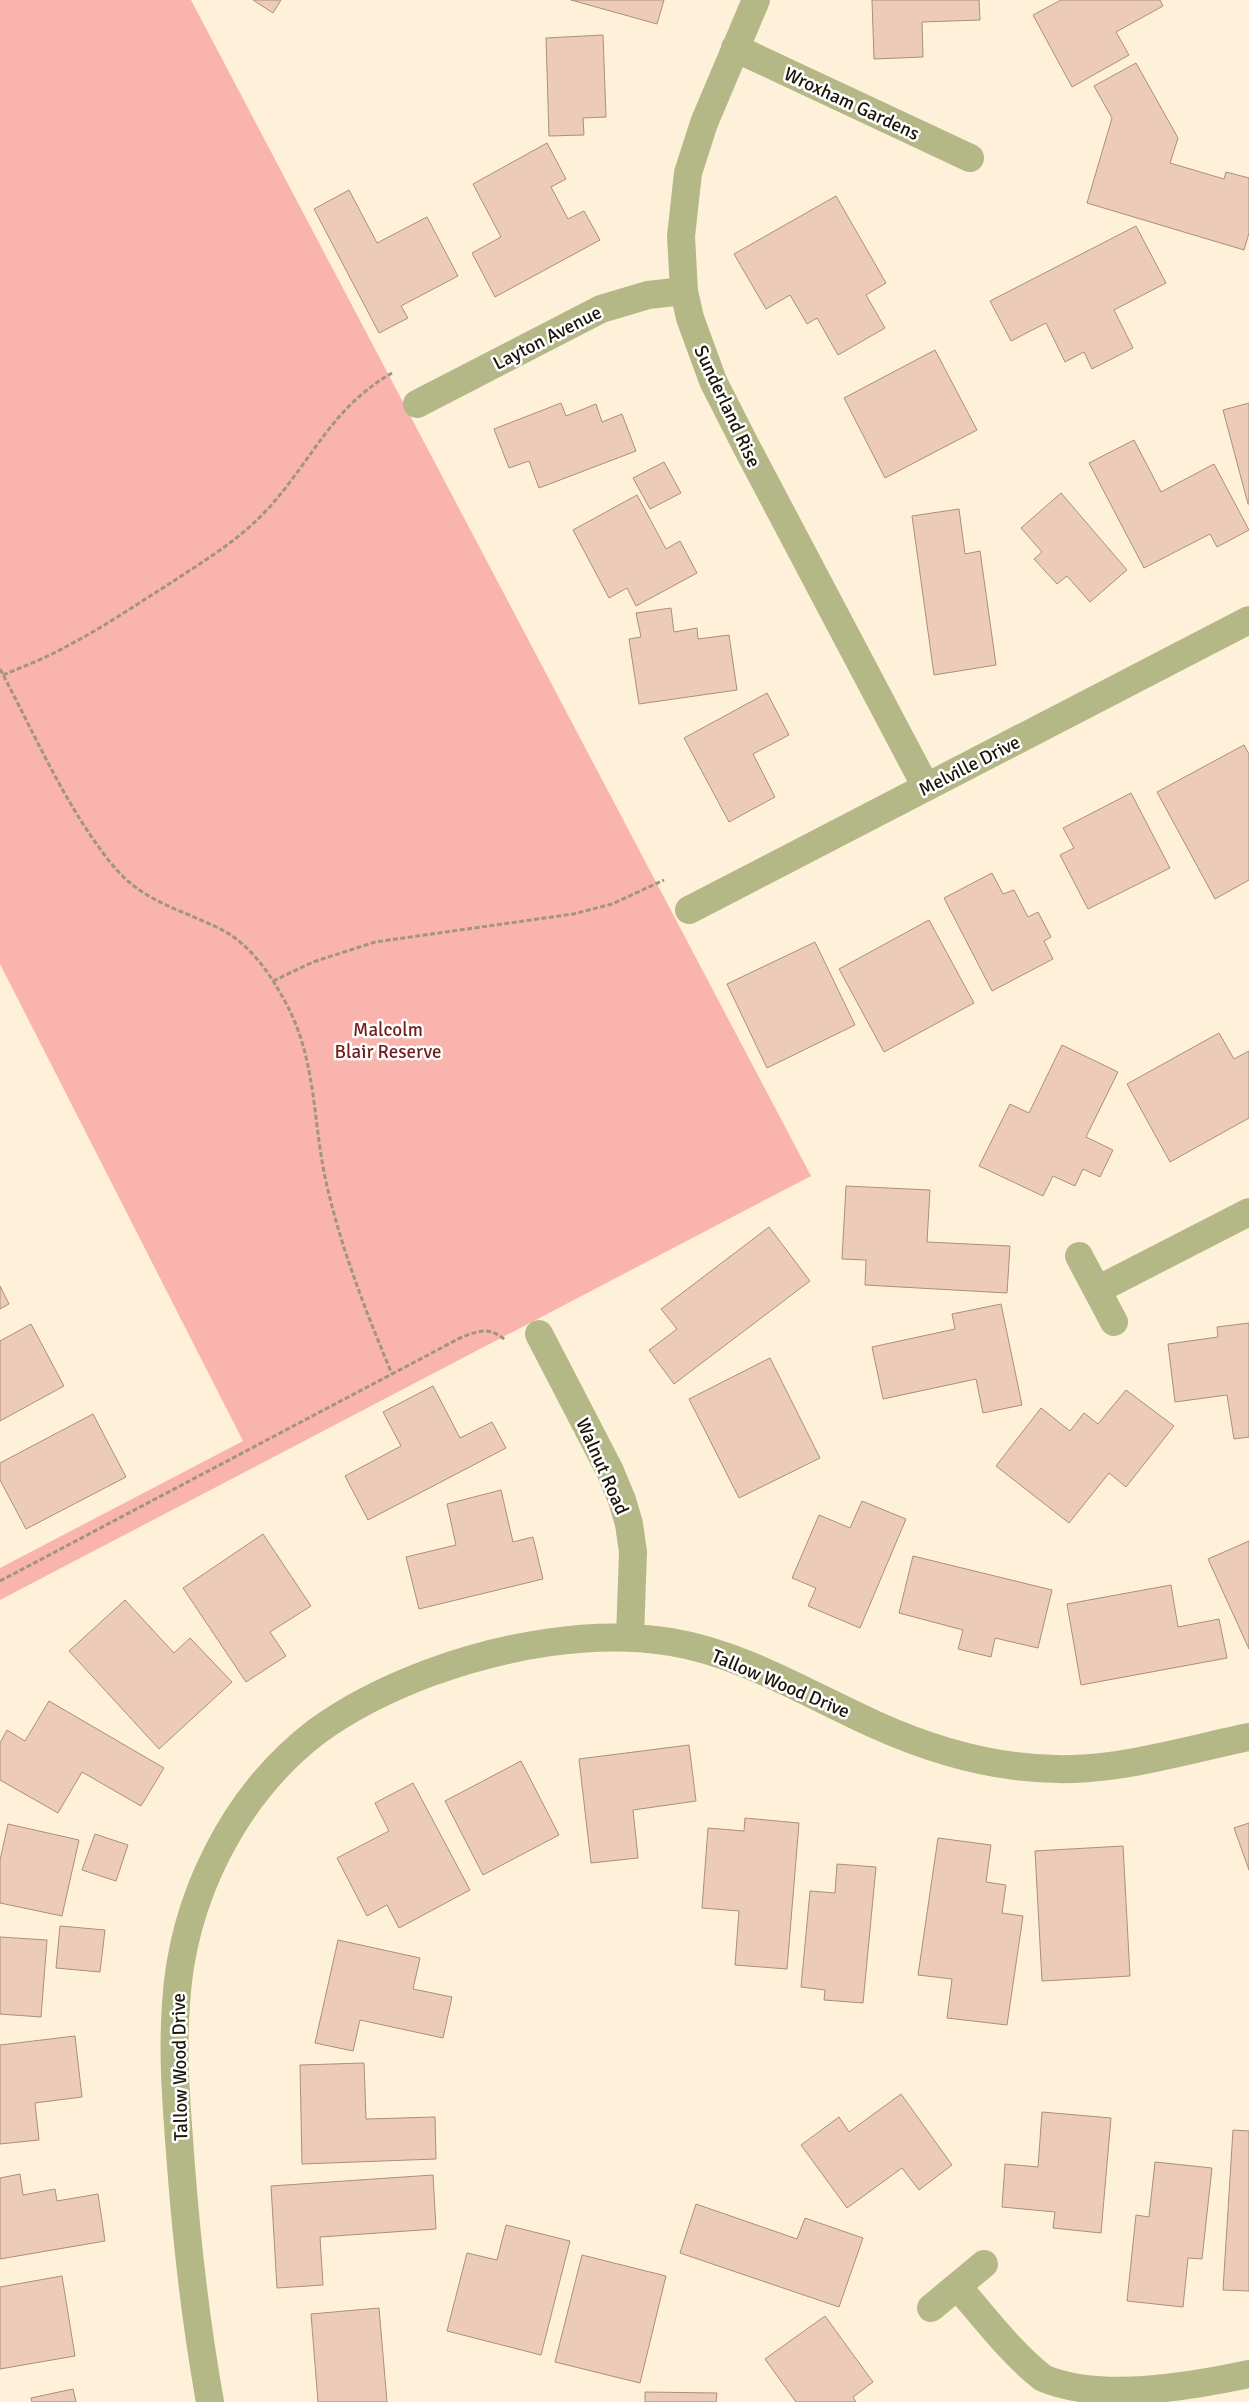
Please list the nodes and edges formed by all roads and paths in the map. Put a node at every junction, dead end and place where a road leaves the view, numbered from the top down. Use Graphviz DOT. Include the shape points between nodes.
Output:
graph roads {
  1 [pos="756,0"];
  2 [pos="735,48"];
  3 [pos="970,158"];
  4 [pos="684,291"];
  5 [pos="392,373"];
  6 [pos="418,404"];
  7 [pos="1249,620"];
  8 [pos="0,669"];
  9 [pos="3,676"];
  10 [pos="926,787"];
  11 [pos="664,880"];
  12 [pos="689,910"];
  13 [pos="273,981"];
  14 [pos="1249,1212"];
  15 [pos="1079,1256"];
  16 [pos="1097,1290"];
  17 [pos="1114,1322"];
  18 [pos="539,1334"];
  19 [pos="508,1346"];
  20 [pos="392,1374"];
  21 [pos="0,1581"];
  22 [pos="630,1637"];
  23 [pos="1249,1738"];
  24 [pos="984,2264"];
  25 [pos="958,2287"];
  26 [pos="932,2308"];
  27 [pos="1249,2374"];
  28 [pos="210,2402"];
  1 -- 2 [label="street, Sunderland Rise"];
  2 -- 3 [label="street, Wroxham Gardens"];
  2 -- 4 [label="street, Sunderland Rise" via="695,147 688,173 681,236"];
  4 -- 6 [label="street, Layton Avenue" via="648,295 601,309"];
  4 -- 10 [label="street, Sunderland Rise" via="692,326 713,381"];
  5 -- 9 [label="path" via="364,390 346,408 276,499 226,546 92,632"];
  7 -- 10 [label="street, Melville Drive"];
  8 -- 9 [label="path"];
  9 -- 13 [label="path" via="59,784 103,854 128,881 154,900 234,938"];
  10 -- 12 [label="street, Melville Drive"];
  11 -- 13 [label="path" via="612,904 581,912 375,942 321,959"];
  13 -- 20 [label="path" via="300,1034 327,1185 352,1274"];
  14 -- 16 [label="street"];
  15 -- 16 [label="street"];
  16 -- 17 [label="street"];
  18 -- 22 [label="street, Walnut Road" via="610,1470 629,1524 633,1552"];
  19 -- 20 [label="path" via="499,1334 482,1330"];
  20 -- 21 [label="path"];
  22 -- 23 [label="street, Tallow Wood Drive" via="674,1642 710,1651 785,1681 913,1741 954,1755 993,1763 1040,1768 1100,1766"];
  22 -- 28 [label="street, Tallow Wood Drive" via="511,1650 455,1664 358,1705 318,1731 281,1762 250,1799 225,1838 191,1918 180,1962 176,2003 176,2091 187,2246"];
  24 -- 25 [label="street"];
  25 -- 26 [label="street"];
  25 -- 27 [label="street" via="1027,2364 1044,2379 1066,2391 1090,2398 1119,2400"];
}
